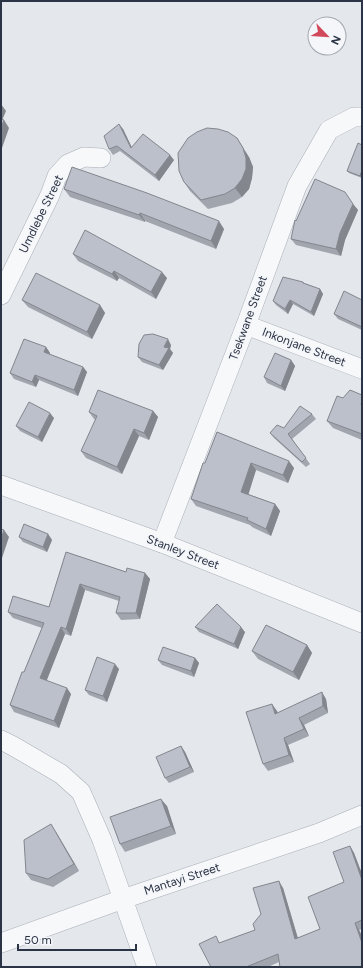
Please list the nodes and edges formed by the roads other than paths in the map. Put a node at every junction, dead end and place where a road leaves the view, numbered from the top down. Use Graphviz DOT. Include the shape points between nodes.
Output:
graph roads {
  1 [pos="362,117"];
  2 [pos="101,158"];
  3 [pos="1,295"];
  4 [pos="246,325"];
  5 [pos="362,368"];
  6 [pos="1,485"];
  7 [pos="162,543"];
  8 [pos="362,624"];
  9 [pos="1,740"];
  10 [pos="362,815"];
  11 [pos="124,899"];
  12 [pos="1,943"];
  13 [pos="147,967"];
  1 -- 4 [label="street, Tsekwane Street" via="354,117 329,130 297,186"];
  2 -- 3 [label="street, Umdlebe Street" via="84,157 68,164 57,176"];
  4 -- 5 [label="street, Inkonjane Street"];
  4 -- 7 [label="street, Tsekwane Street"];
  6 -- 7 [label="street, Stanley Street"];
  7 -- 8 [label="street, Stanley Street"];
  9 -- 11 [label="street" via="61,774 81,792"];
  10 -- 11 [label="street, Mantayi Street" via="319,833"];
  11 -- 12 [label="street, Mantayi Street"];
  11 -- 13 [label="street"];
}
